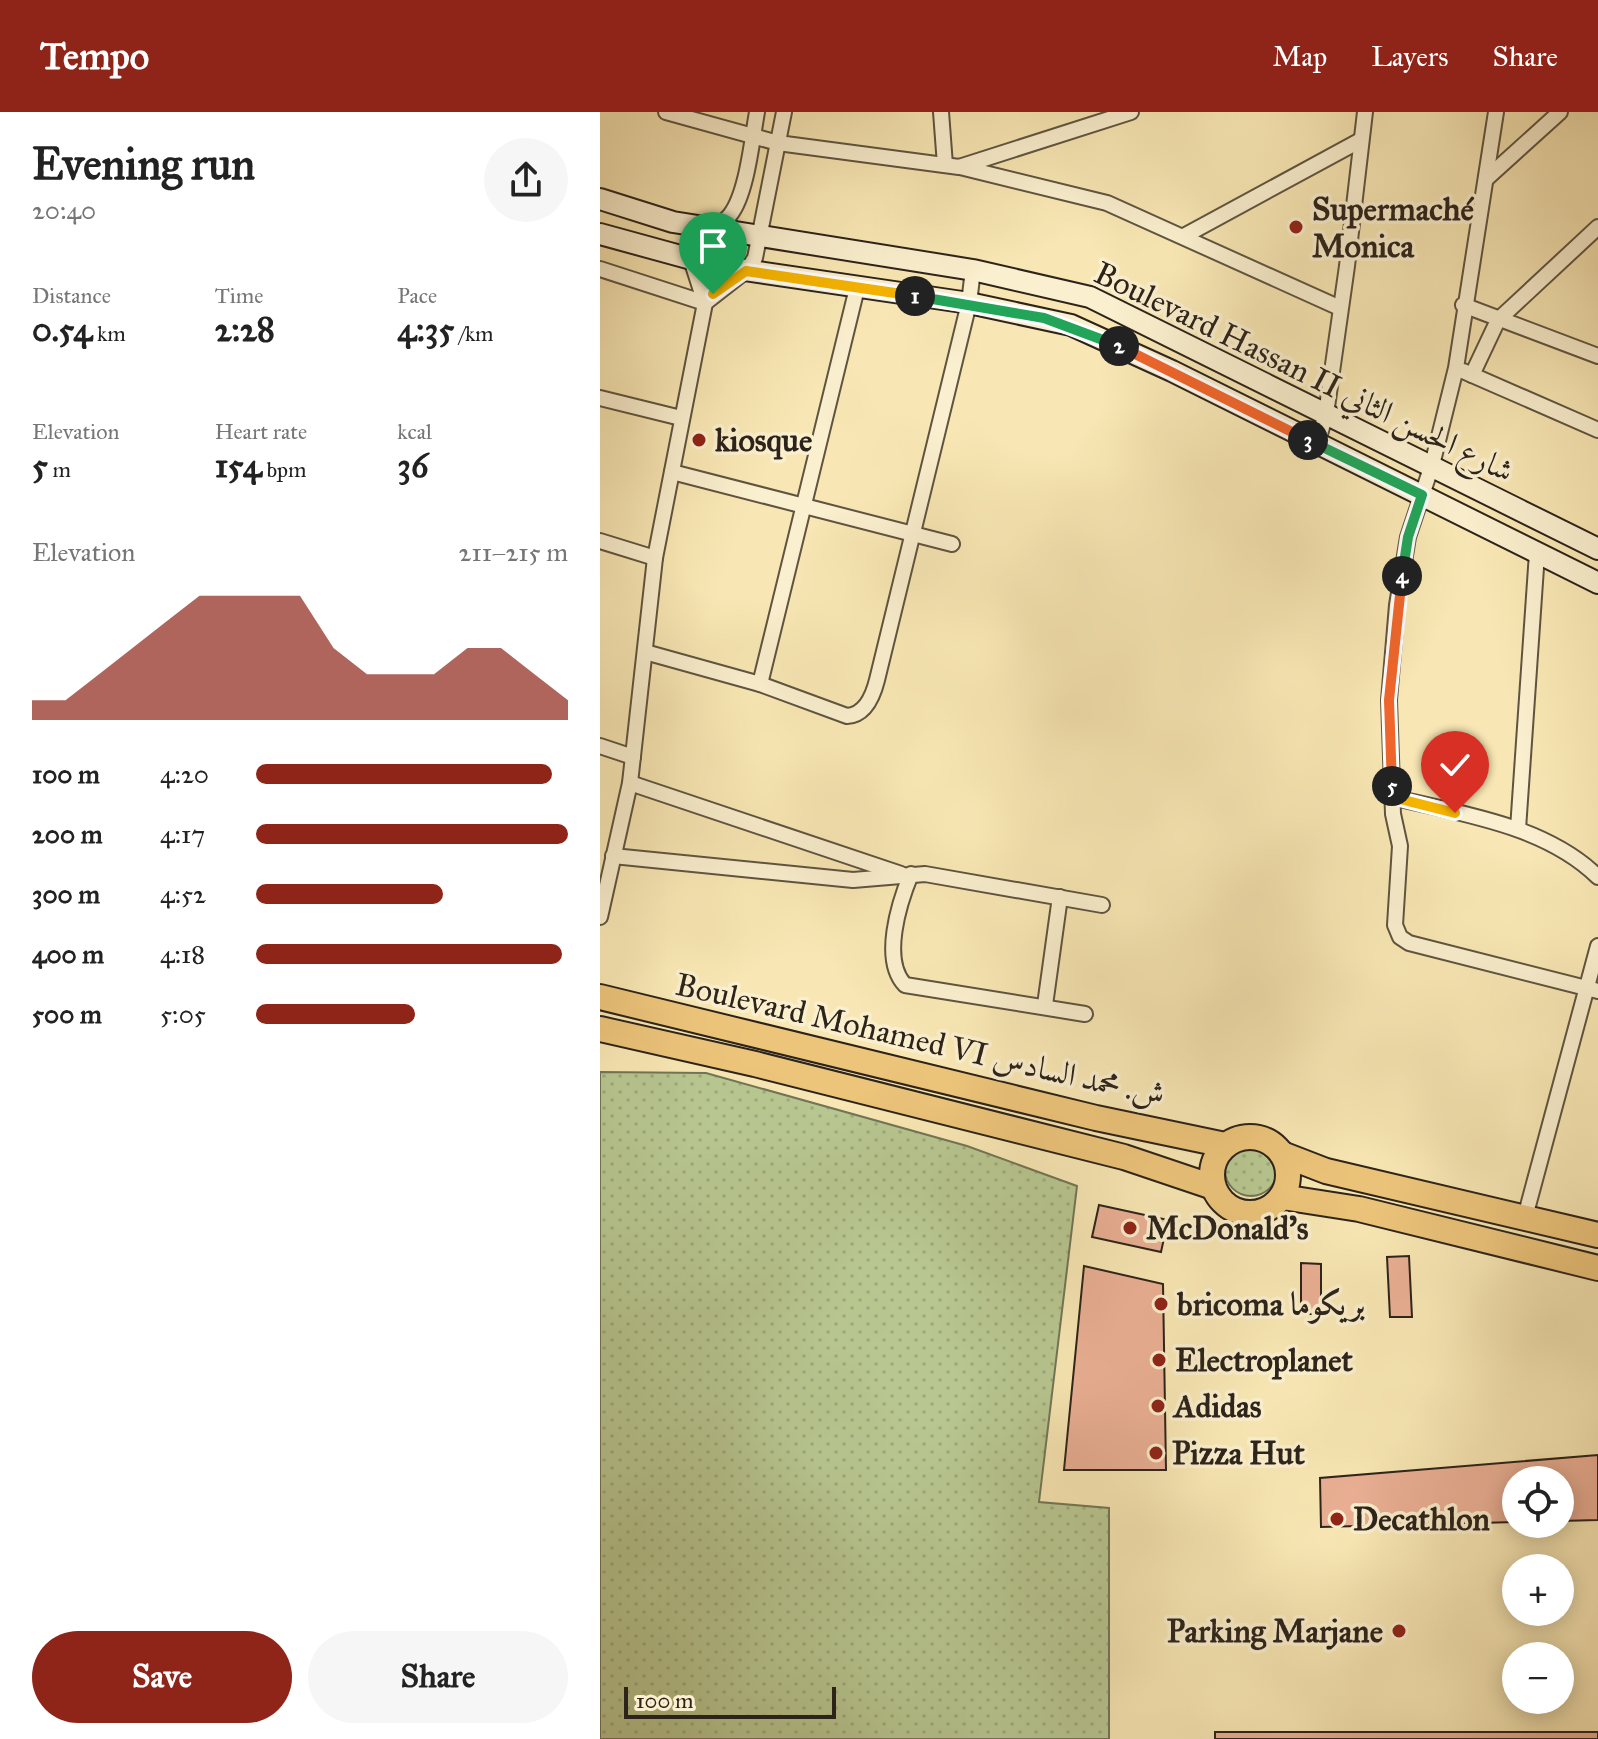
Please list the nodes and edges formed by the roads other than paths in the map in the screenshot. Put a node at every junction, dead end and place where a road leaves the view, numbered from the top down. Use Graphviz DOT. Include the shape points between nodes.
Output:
graph roads {
  1 [pos="666,112"];
  2 [pos="757,112"];
  3 [pos="784,112"];
  4 [pos="941,112"];
  5 [pos="1365,112"];
  6 [pos="1496,112"];
  7 [pos="1560,112"];
  8 [pos="1122,114"];
  9 [pos="752,138"];
  10 [pos="1361,140"];
  11 [pos="778,143"];
  12 [pos="952,166"];
  13 [pos="1486,179"];
  14 [pos="600,199"];
  15 [pos="1598,227"];
  16 [pos="714,228"];
  17 [pos="600,234"];
  18 [pos="1184,236"];
  19 [pos="760,237"];
  20 [pos="689,260"];
  21 [pos="600,269"];
  22 [pos="973,270"];
  23 [pos="746,271"];
  24 [pos="857,288"];
  25 [pos="705,303"];
  26 [pos="969,303"];
  27 [pos="1463,305"];
  28 [pos="1340,308"];
  29 [pos="1498,320"];
  30 [pos="1598,356"];
  31 [pos="1456,368"];
  32 [pos="1472,375"];
  33 [pos="600,398"];
  34 [pos="1326,414"];
  35 [pos="681,418"];
  36 [pos="1598,430"];
  37 [pos="1317,444"];
  38 [pos="1432,465"];
  39 [pos="672,472"];
  40 [pos="1422,495"];
  41 [pos="806,505"];
  42 [pos="913,531"];
  43 [pos="600,541"];
  44 [pos="952,544"];
  45 [pos="1598,549"];
  46 [pos="1537,553"];
  47 [pos="655,558"];
  48 [pos="1598,583"];
  49 [pos="645,652"];
  50 [pos="760,684"];
  51 [pos="600,746"];
  52 [pos="633,757"];
  53 [pos="630,783"];
  54 [pos="1392,797"];
  55 [pos="1518,829"];
  56 [pos="613,856"];
  57 [pos="906,874"];
  58 [pos="1598,877"];
  59 [pos="603,888"];
  60 [pos="1060,897"];
  61 [pos="1102,905"];
  62 [pos="600,917"];
  63 [pos="1598,946"];
  64 [pos="1592,989"];
  65 [pos="600,997"];
  66 [pos="1045,1005"];
  67 [pos="1085,1014"];
  68 [pos="600,1029"];
  69 [pos="1096,1118"];
  70 [pos="1225,1145"];
  71 [pos="1090,1149"];
  72 [pos="1282,1154"];
  73 [pos="1213,1187"];
  74 [pos="1282,1197"];
  75 [pos="1525,1217"];
  76 [pos="1598,1235"];
  77 [pos="1598,1268"];
  1 -- 9 [label="street"];
  2 -- 9 [label="street"];
  3 -- 11 [label="street"];
  4 -- 12 [label="street"];
  5 -- 10 [label="street"];
  6 -- 13 [label="street"];
  7 -- 13 [label="street"];
  8 -- 12 [label="street"];
  9 -- 11 [label="street"];
  9 -- 16 [label="street" via="737,206"];
  10 -- 18 [label="street"];
  10 -- 28 [label="street"];
  11 -- 12 [label="street"];
  11 -- 19 [label="street"];
  12 -- 18 [label="street" via="1107,203"];
  13 -- 27 [label="street"];
  14 -- 16 [label="main road, Boulevard Hassan II شارع الحسن الثاني" via="673,222"];
  15 -- 29 [label="street"];
  16 -- 19 [label="main road, Boulevard Hassan II شارع الحسن الثاني"];
  16 -- 20 [label="street" via="694,243"];
  17 -- 20 [label="main road, Boulevard Hassan II شارع الحسن الثاني"];
  18 -- 28 [label="street"];
  19 -- 22 [label="main road, Boulevard Hassan II شارع الحسن الثاني"];
  19 -- 23 [label="street"];
  20 -- 23 [label="main road, Boulevard Hassan II شارع الحسن الثاني"];
  20 -- 25 [label="street"];
  21 -- 25 [label="street"];
  22 -- 26 [label="street"];
  22 -- 34 [label="main road, Boulevard Hassan II شارع الحسن الثاني" via="1115,307"];
  23 -- 24 [label="main road, Boulevard Hassan II شارع الحسن الثاني"];
  23 -- 25 [label="street"];
  24 -- 26 [label="main road, Boulevard Hassan II شارع الحسن الثاني"];
  24 -- 41 [label="street"];
  25 -- 35 [label="street"];
  26 -- 37 [label="main road, Boulevard Hassan II شارع الحسن الثاني" via="1044,318 1098,336"];
  26 -- 42 [label="street"];
  27 -- 29 [label="street"];
  27 -- 31 [label="street"];
  28 -- 34 [label="street"];
  29 -- 30 [label="street"];
  29 -- 32 [label="street"];
  31 -- 32 [label="street"];
  31 -- 38 [label="street"];
  32 -- 36 [label="street"];
  33 -- 35 [label="street"];
  34 -- 37 [label="street"];
  34 -- 38 [label="main road, Boulevard Hassan II شارع الحسن الثاني"];
  35 -- 39 [label="street"];
  37 -- 40 [label="main road, Boulevard Hassan II شارع الحسن الثاني"];
  38 -- 40 [label="street"];
  38 -- 45 [label="main road, Boulevard Hassan II شارع الحسن الثاني"];
  39 -- 41 [label="street"];
  39 -- 47 [label="street"];
  40 -- 46 [label="main road, Boulevard Hassan II شارع الحسن الثاني"];
  40 -- 54 [label="street" via="1408,537 1397,605 1389,700"];
  41 -- 42 [label="street"];
  41 -- 50 [label="street"];
  42 -- 44 [label="street"];
  42 -- 50 [label="street" via="874,690 857,715"];
  43 -- 47 [label="street"];
  46 -- 48 [label="main road, Boulevard Hassan II شارع الحسن الثاني"];
  46 -- 55 [label="street"];
  47 -- 49 [label="street"];
  49 -- 50 [label="street"];
  49 -- 52 [label="street"];
  51 -- 52 [label="street"];
  52 -- 53 [label="street"];
  53 -- 56 [label="street"];
  53 -- 57 [label="street"];
  54 -- 55 [label="street"];
  54 -- 64 [label="street" via="1400,846 1395,925 1400,937"];
  55 -- 58 [label="street" via="1568,854"];
  56 -- 57 [label="street" via="853,880"];
  56 -- 59 [label="street"];
  57 -- 60 [label="street"];
  57 -- 66 [label="street" via="894,957 897,977 905,985"];
  59 -- 62 [label="street"];
  60 -- 61 [label="street"];
  60 -- 66 [label="street"];
  63 -- 64 [label="street"];
  64 -- 75 [label="street"];
  65 -- 69 [label="main road, Boulevard Mohamed VI ش. محمد السادس"];
  66 -- 67 [label="street"];
  68 -- 71 [label="main road, Boulevard Mohamed VI ش. محمد السادس"];
  69 -- 70 [label="main road, Boulevard Mohamed VI ش. محمد السادس"];
  69 -- 71 [label="main road"];
  70 -- 72 [label="main road" via="1249,1136 1262,1138"];
  70 -- 73 [label="main road" via="1211,1171"];
  71 -- 73 [label="main road, Boulevard Mohamed VI ش. محمد السادس"];
  72 -- 74 [label="main road" via="1289,1179"];
  72 -- 75 [label="main road" via="1326,1171"];
  73 -- 74 [label="main road" via="1222,1202 1250,1214"];
  74 -- 77 [label="main road" via="1321,1201"];
  75 -- 76 [label="main road"];
}
